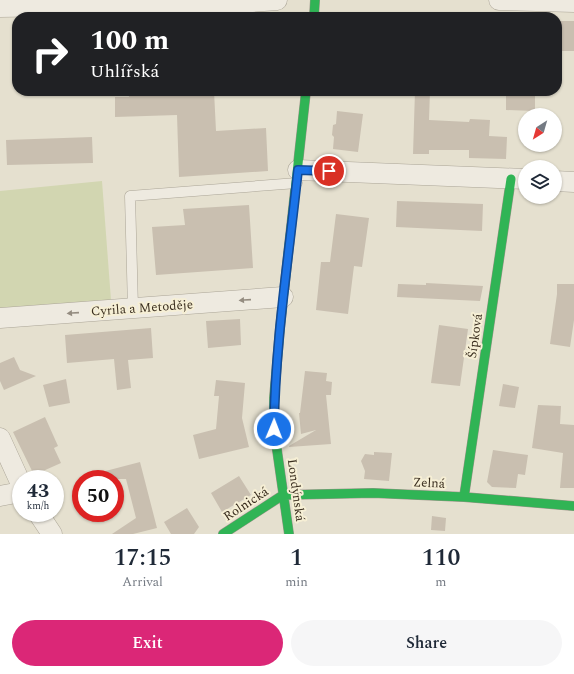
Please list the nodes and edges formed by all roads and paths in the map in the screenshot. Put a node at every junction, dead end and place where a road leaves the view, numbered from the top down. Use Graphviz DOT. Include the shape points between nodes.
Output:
graph roads {
  1 [pos="277,0"];
  2 [pos="315,0"];
  3 [pos="499,0"];
  4 [pos="574,2"];
  5 [pos="0,7"];
  6 [pos="314,12"];
  7 [pos="306,96"];
  8 [pos="298,176"];
  9 [pos="518,179"];
  10 [pos="562,181"];
  11 [pos="574,182"];
  12 [pos="283,297"];
  13 [pos="133,308"];
  14 [pos="0,318"];
  15 [pos="0,438"];
  16 [pos="15,470"];
  17 [pos="12,494"];
  18 [pos="283,495"];
  19 [pos="0,496"];
  20 [pos="464,498"];
  21 [pos="574,506"];
  22 [pos="44,522"];
  23 [pos="52,534"];
  24 [pos="223,534"];
  25 [pos="289,534"];
  1 -- 5 [label="street" via="239,3"];
  2 -- 6 [label="street"];
  3 -- 4 [label="street"];
  7 -- 8 [label="street, Londýnská"];
  8 -- 9 [label="street"];
  8 -- 12 [label="street, Londýnská"];
  8 -- 13 [label="lane" via="130,196"];
  9 -- 20 [label="street, Šípková"];
  10 -- 11 [label="street"];
  12 -- 13 [label="street, Cyrila a Metoděje, one-way"];
  12 -- 18 [label="street, Londýnská" via="274,398 274,429"];
  13 -- 14 [label="street, Cyrila a Metoděje, one-way"];
  15 -- 16 [label="street"];
  17 -- 19 [label="street"];
  18 -- 20 [label="street, Zelná" via="373,493"];
  18 -- 24 [label="street, Rolnická"];
  18 -- 25 [label="street, Londýnská"];
  20 -- 21 [label="street, Zelná"];
  22 -- 23 [label="street"];
}
